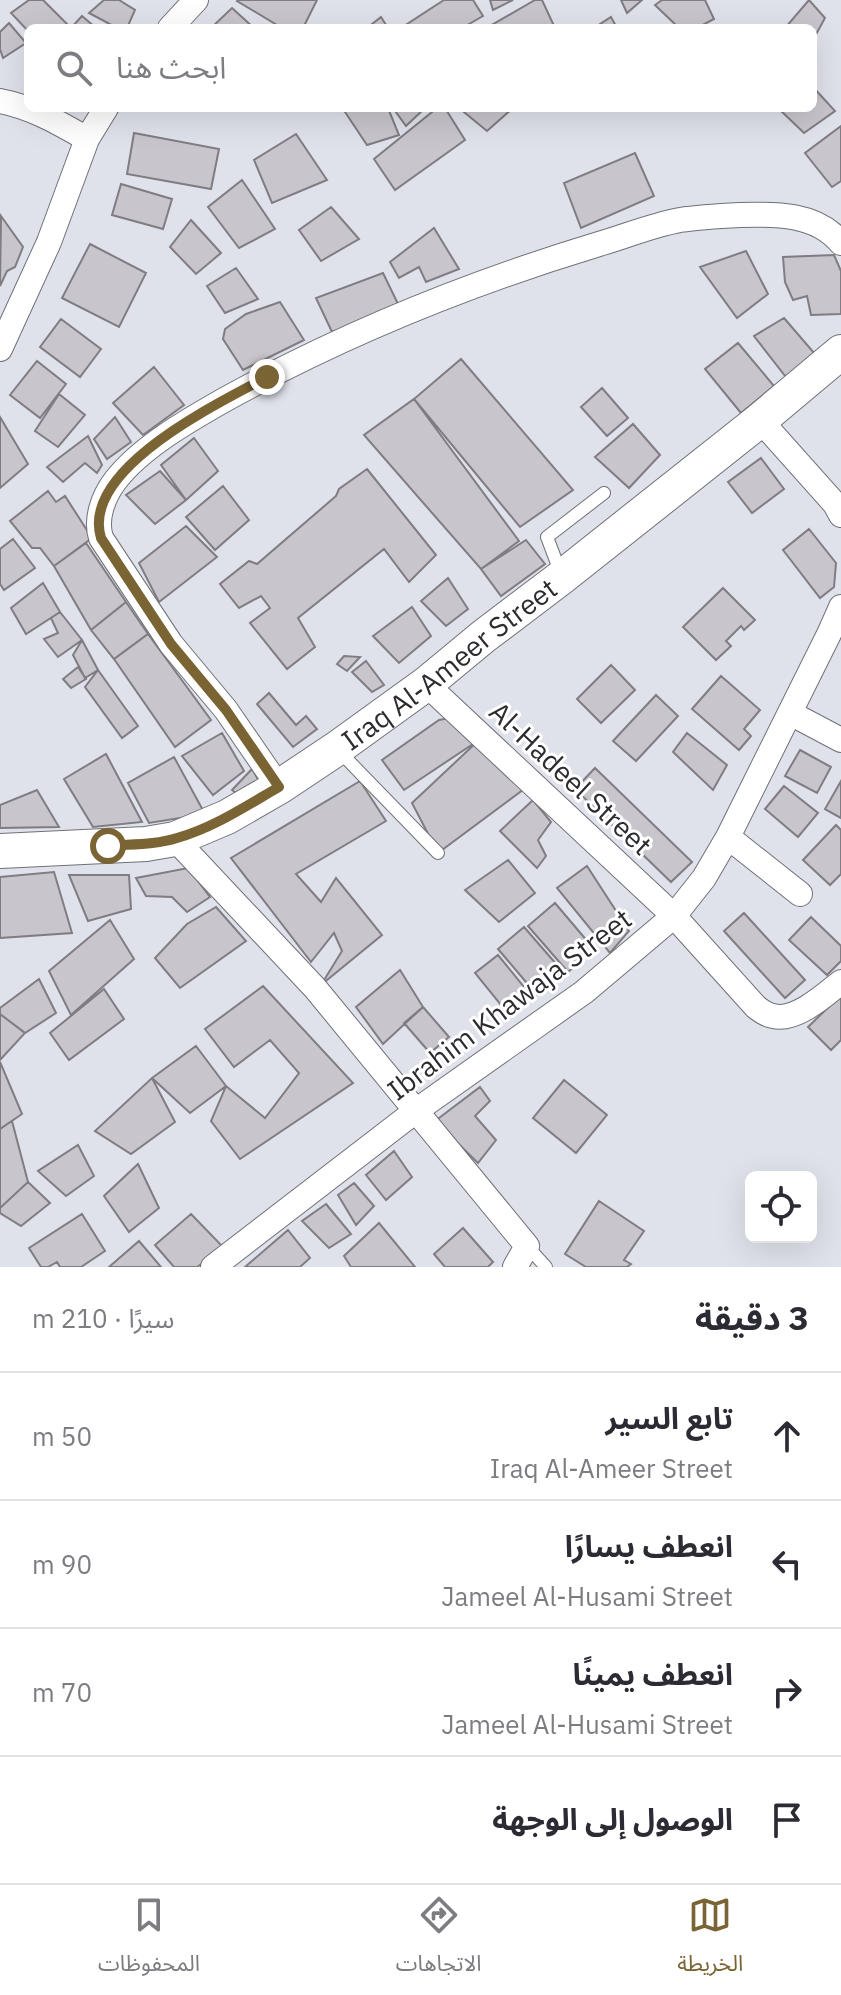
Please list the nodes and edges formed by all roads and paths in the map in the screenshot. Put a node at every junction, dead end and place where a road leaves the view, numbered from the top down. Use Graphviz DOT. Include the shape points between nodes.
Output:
graph roads {
  1 [pos="196,0"];
  2 [pos="174,24"];
  3 [pos="0,101"];
  4 [pos="24,107"];
  5 [pos="36,112"];
  6 [pos="104,112"];
  7 [pos="87,139"];
  8 [pos="841,212"];
  9 [pos="816,224"];
  10 [pos="841,243"];
  11 [pos="0,349"];
  12 [pos="841,352"];
  13 [pos="760,420"];
  14 [pos="604,493"];
  15 [pos="841,515"];
  16 [pos="562,577"];
  17 [pos="841,607"];
  18 [pos="426,684"];
  19 [pos="790,713"];
  20 [pos="841,740"];
  21 [pos="336,749"];
  22 [pos="279,787"];
  23 [pos="728,837"];
  24 [pos="175,839"];
  25 [pos="0,851"];
  26 [pos="438,853"];
  27 [pos="800,894"];
  28 [pos="674,916"];
  29 [pos="841,982"];
  30 [pos="417,1110"];
  31 [pos="521,1256"];
  32 [pos="213,1267"];
  33 [pos="546,1267"];
  1 -- 2 [label="street"];
  3 -- 4 [label="street"];
  5 -- 7 [label="street"];
  6 -- 7 [label="street"];
  7 -- 11 [label="street" via="49,242"];
  8 -- 9 [label="street"];
  9 -- 10 [label="street"];
  9 -- 22 [label="street" via="760,214 680,220 461,290 267,377 193,418 115,481 101,511 101,538 171,644 226,710"];
  12 -- 13 [label="main road, Iraq Al-Ameer Street"];
  13 -- 15 [label="street"];
  13 -- 16 [label="main road, Iraq Al-Ameer Street"];
  14 -- 16 [label="lane" via="547,537"];
  16 -- 18 [label="main road, Iraq Al-Ameer Street"];
  17 -- 19 [label="street, Ibrahim Khawaja Street"];
  18 -- 21 [label="main road, Iraq Al-Ameer Street"];
  18 -- 28 [label="street, Al-Hadeel Street"];
  19 -- 20 [label="street"];
  19 -- 23 [label="street, Ibrahim Khawaja Street"];
  21 -- 22 [label="main road, Iraq Al-Ameer Street"];
  21 -- 26 [label="lane"];
  22 -- 24 [label="main road, Iraq Al-Ameer Street"];
  23 -- 27 [label="street"];
  23 -- 28 [label="street, Ibrahim Khawaja Street"];
  24 -- 25 [label="main road, Iraq Al-Ameer Street"];
  24 -- 30 [label="street" via="315,988"];
  28 -- 29 [label="street, Al-Hadeel Street" via="756,1007 776,1018 791,1016"];
  28 -- 30 [label="street, Ibrahim Khawaja Street" via="584,992"];
  30 -- 31 [label="street"];
  30 -- 32 [label="street, Ibrahim Khawaja Street"];
  31 -- 33 [label="lane"];
}
